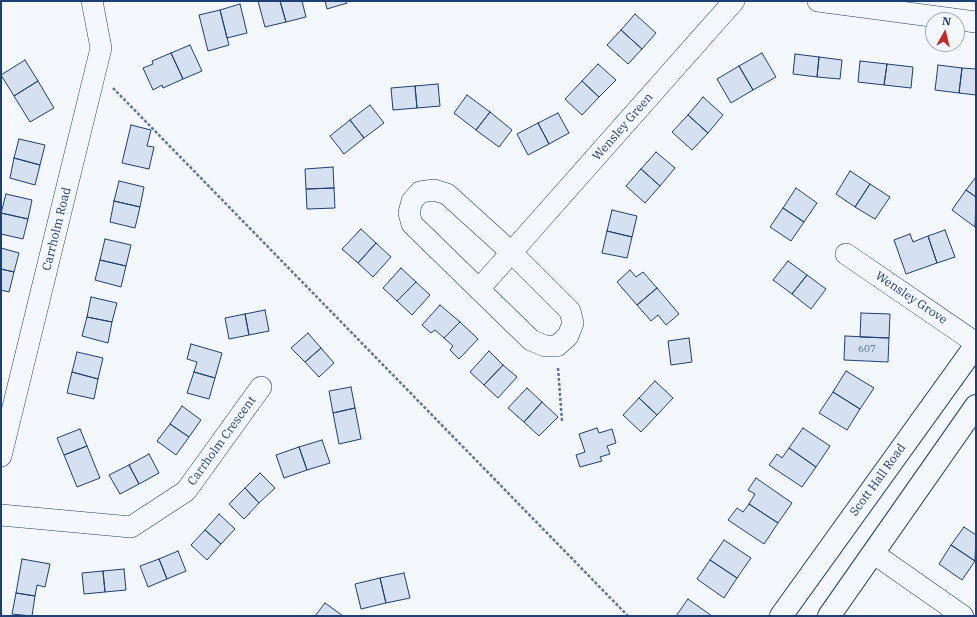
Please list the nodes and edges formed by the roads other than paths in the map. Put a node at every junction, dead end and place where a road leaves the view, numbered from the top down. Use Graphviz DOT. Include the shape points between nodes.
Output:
graph roads {
  1 [pos="92,1"];
  2 [pos="734,1"];
  3 [pos="818,1"];
  4 [pos="976,22"];
  5 [pos="512,253"];
  6 [pos="846,254"];
  7 [pos="479,289"];
  8 [pos="976,344"];
  9 [pos="261,387"];
  10 [pos="976,406"];
  11 [pos="1,456"];
  12 [pos="1,515"];
  13 [pos="873,553"];
  14 [pos="781,616"];
  15 [pos="829,616"];
  16 [pos="963,616"];
  1 -- 11 [label="street, Carrholm Road" via="101,48"];
  2 -- 5 [label="street, Wensley Green"];
  3 -- 4 [label="street"];
  5 -- 7 [label="street, Wensley Green"];
  5 -- 7 [label="street" via="570,311 573,323 568,336 556,346 545,346 531,340"];
  5 -- 7 [label="street" via="447,194 434,190 420,192 412,201 409,213 412,224"];
  6 -- 8 [label="street, Wensley Grove"];
  8 -- 14 [label="highway, Scott Hall Road"];
  9 -- 12 [label="street, Carrholm Crescent" via="186,491 131,527"];
  10 -- 13 [label="highway"];
  13 -- 15 [label="highway"];
  13 -- 16 [label="street"];
}
